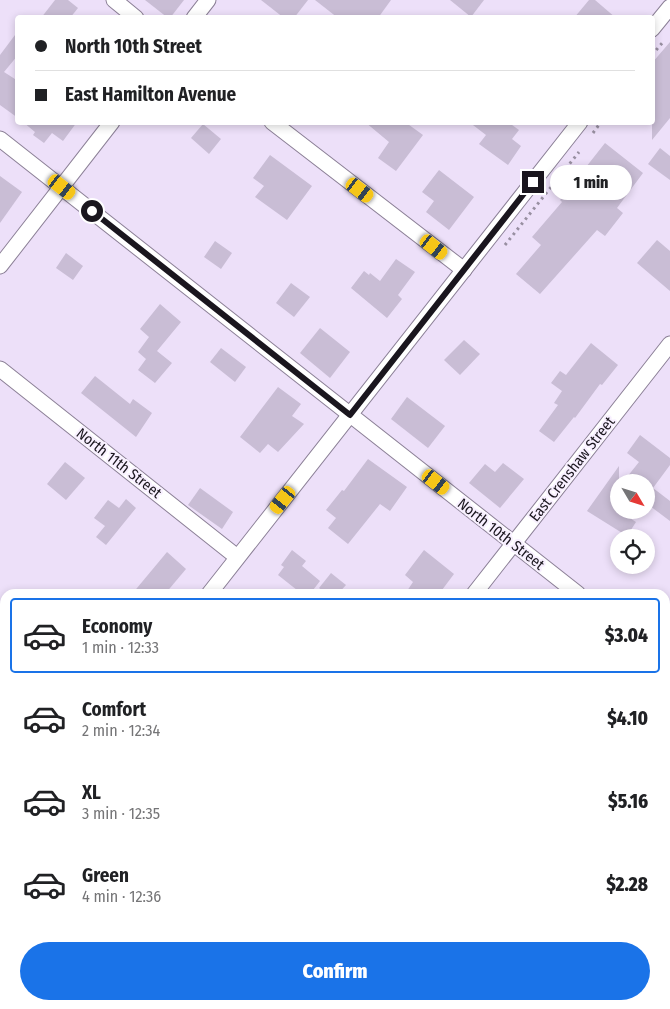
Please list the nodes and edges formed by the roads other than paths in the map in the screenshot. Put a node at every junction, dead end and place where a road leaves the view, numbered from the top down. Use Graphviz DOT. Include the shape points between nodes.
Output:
graph roads {
  1 [pos="114,0"];
  2 [pos="208,0"];
  3 [pos="670,7"];
  4 [pos="132,15"];
  5 [pos="196,15"];
  6 [pos="655,26"];
  7 [pos="110,125"];
  8 [pos="276,125"];
  9 [pos="578,125"];
  10 [pos="0,139"];
  11 [pos="62,187"];
  12 [pos="0,266"];
  13 [pos="464,270"];
  14 [pos="670,344"];
  15 [pos="0,369"];
  16 [pos="350,415"];
  17 [pos="514,544"];
  18 [pos="237,557"];
  19 [pos="212,589"];
  20 [pos="478,589"];
  21 [pos="572,589"];
  1 -- 4 [label="street"];
  2 -- 5 [label="street"];
  3 -- 6 [label="street"];
  7 -- 11 [label="street"];
  8 -- 13 [label="street"];
  9 -- 13 [label="street"];
  10 -- 11 [label="street, North 10th Street"];
  11 -- 12 [label="street"];
  11 -- 16 [label="street, North 10th Street"];
  13 -- 16 [label="street"];
  14 -- 17 [label="street, East Crenshaw Street"];
  15 -- 18 [label="street, North 11th Street"];
  16 -- 17 [label="street, North 10th Street"];
  16 -- 18 [label="street"];
  17 -- 20 [label="street, East Crenshaw Street"];
  17 -- 21 [label="street, North 10th Street"];
  18 -- 19 [label="street"];
}
